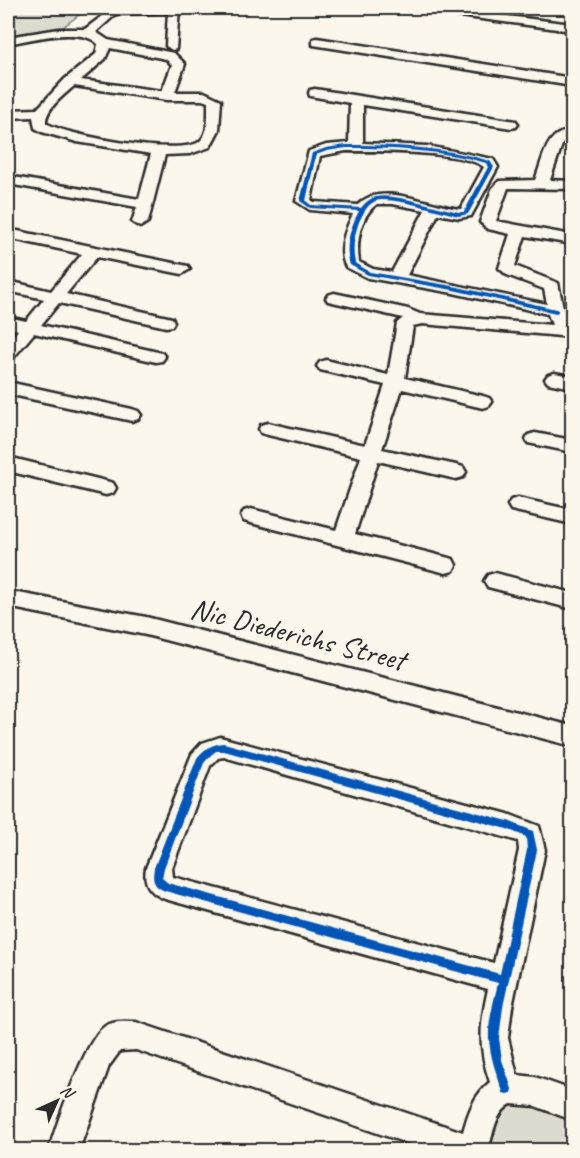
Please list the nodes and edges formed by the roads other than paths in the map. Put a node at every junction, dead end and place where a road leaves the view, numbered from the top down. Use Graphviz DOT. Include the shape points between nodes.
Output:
graph roads {
  1 [pos="174,8"];
  2 [pos="422,8"];
  3 [pos="573,28"];
  4 [pos="96,37"];
  5 [pos="8,40"];
  6 [pos="317,42"];
  7 [pos="172,46"];
  8 [pos="70,82"];
  9 [pos="573,82"];
  10 [pos="315,93"];
  11 [pos="167,96"];
  12 [pos="357,101"];
  13 [pos="40,113"];
  14 [pos="8,114"];
  15 [pos="511,124"];
  16 [pos="464,127"];
  17 [pos="573,136"];
  18 [pos="356,145"];
  19 [pos="159,151"];
  20 [pos="451,154"];
  21 [pos="8,180"];
  22 [pos="541,184"];
  23 [pos="573,185"];
  24 [pos="143,204"];
  25 [pos="433,209"];
  26 [pos="362,210"];
  27 [pos="140,222"];
  28 [pos="519,231"];
  29 [pos="8,234"];
  30 [pos="573,239"];
  31 [pos="93,251"];
  32 [pos="182,268"];
  33 [pos="397,278"];
  34 [pos="8,286"];
  35 [pos="56,297"];
  36 [pos="334,298"];
  37 [pos="556,311"];
  38 [pos="416,319"];
  39 [pos="8,322"];
  40 [pos="166,322"];
  41 [pos="30,327"];
  42 [pos="566,332"];
  43 [pos="8,354"];
  44 [pos="156,357"];
  45 [pos="326,366"];
  46 [pos="554,379"];
  47 [pos="395,381"];
  48 [pos="573,382"];
  49 [pos="8,388"];
  50 [pos="483,402"];
  51 [pos="132,415"];
  52 [pos="268,429"];
  53 [pos="535,439"];
  54 [pos="573,447"];
  55 [pos="372,453"];
  56 [pos="8,464"];
  57 [pos="456,472"];
  58 [pos="106,488"];
  59 [pos="518,505"];
  60 [pos="251,516"];
  61 [pos="573,517"];
  62 [pos="343,540"];
  63 [pos="446,565"];
  64 [pos="495,581"];
  65 [pos="8,599"];
  66 [pos="573,601"];
  67 [pos="573,735"];
  68 [pos="504,980"];
  69 [pos="507,1089"];
  70 [pos="573,1105"];
  71 [pos="64,1150"];
  72 [pos="472,1150"];
  1 -- 4 [label="street" via="119,10"];
  1 -- 7 [label="street"];
  2 -- 3 [label="street"];
  4 -- 5 [label="street" via="72,27"];
  4 -- 8 [label="street" via="102,54"];
  4 -- 11 [label="street" via="175,59 178,70"];
  6 -- 9 [label="street"];
  8 -- 11 [label="street"];
  8 -- 13 [label="street"];
  10 -- 12 [label="street"];
  11 -- 19 [label="street" via="211,98 215,111 206,144 187,150"];
  12 -- 16 [label="street"];
  12 -- 18 [label="street"];
  13 -- 14 [label="street"];
  13 -- 19 [label="street" via="40,126 53,132"];
  15 -- 16 [label="street"];
  16 -- 20 [label="street"];
  17 -- 22 [label="street" via="564,135 557,140"];
  18 -- 20 [label="street"];
  18 -- 26 [label="street" via="326,147 314,154 303,201 310,206"];
  19 -- 24 [label="street"];
  20 -- 25 [label="street" via="484,160 491,167 466,213"];
  21 -- 24 [label="street"];
  22 -- 23 [label="street"];
  22 -- 28 [label="street" via="507,183 499,189 489,223"];
  24 -- 27 [label="street"];
  25 -- 26 [label="street" via="378,198"];
  25 -- 33 [label="street"];
  26 -- 33 [label="street" via="349,246 352,264 368,273"];
  28 -- 30 [label="street"];
  28 -- 37 [label="street" via="508,269 552,286"];
  29 -- 31 [label="street"];
  31 -- 32 [label="street"];
  31 -- 35 [label="street"];
  33 -- 37 [label="street"];
  34 -- 35 [label="street"];
  35 -- 40 [label="street"];
  35 -- 41 [label="street"];
  36 -- 38 [label="street"];
  37 -- 42 [label="street"];
  38 -- 42 [label="street"];
  38 -- 47 [label="street" via="404,326"];
  39 -- 41 [label="street"];
  41 -- 43 [label="street"];
  41 -- 44 [label="street"];
  45 -- 47 [label="street"];
  46 -- 48 [label="street"];
  47 -- 50 [label="street"];
  47 -- 55 [label="street"];
  49 -- 51 [label="street"];
  52 -- 55 [label="street"];
  53 -- 54 [label="street"];
  55 -- 57 [label="street"];
  55 -- 62 [label="street"];
  56 -- 58 [label="street"];
  59 -- 61 [label="street"];
  60 -- 62 [label="street"];
  62 -- 63 [label="street"];
  64 -- 66 [label="street"];
  65 -- 67 [label="street, Nic Diederichs Street" via="146,626"];
  68 -- 68 [label="street" via="532,850 530,834 224,747 205,753 159,868 159,883"];
  68 -- 69 [label="street" via="495,1038 497,1060"];
  69 -- 70 [label="street" via="521,1087"];
  69 -- 72 [label="street" via="484,1112"];
  71 -- 72 [label="street" via="98,1057 113,1037 129,1035"];
}
